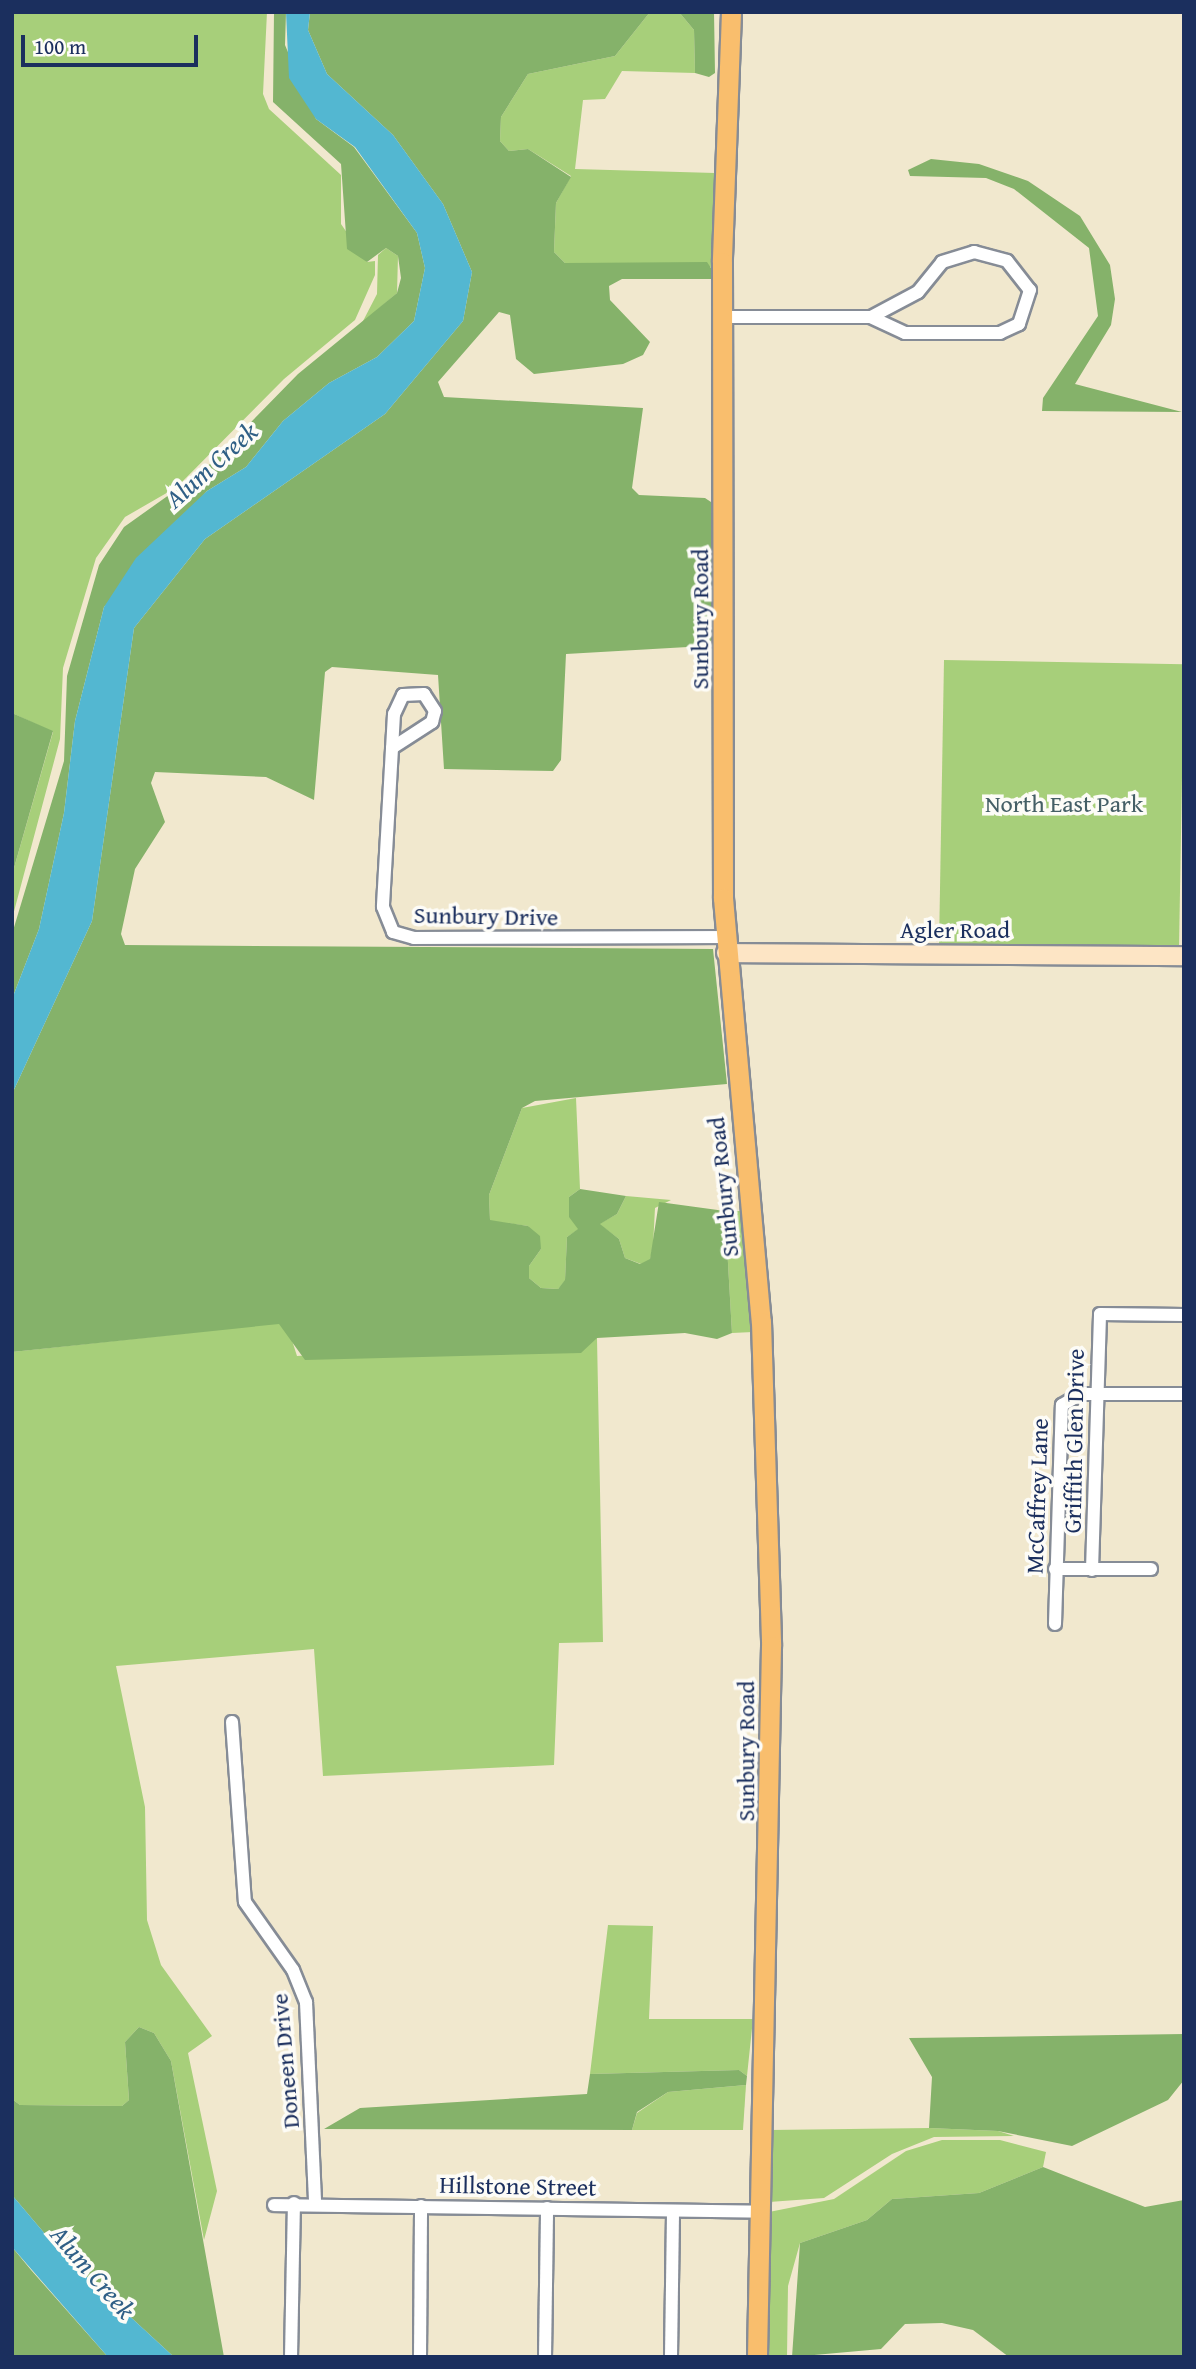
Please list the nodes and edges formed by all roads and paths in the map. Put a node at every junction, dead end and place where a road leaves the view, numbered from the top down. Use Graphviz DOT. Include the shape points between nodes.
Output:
graph roads {
  1 [pos="731,12"];
  2 [pos="723,317"];
  3 [pos="871,317"];
  4 [pos="392,748"];
  5 [pos="726,945"];
  6 [pos="1184,956"];
  7 [pos="1184,1315"];
  8 [pos="1093,1394"];
  9 [pos="1184,1394"];
  10 [pos="1055,1569"];
  11 [pos="1151,1569"];
  12 [pos="1092,1570"];
  13 [pos="1055,1624"];
  14 [pos="232,1722"];
  15 [pos="294,2203"];
  16 [pos="315,2204"];
  17 [pos="274,2205"];
  18 [pos="421,2206"];
  19 [pos="547,2208"];
  20 [pos="673,2211"];
  21 [pos="760,2212"];
  22 [pos="291,2357"];
  23 [pos="420,2357"];
  24 [pos="545,2357"];
  25 [pos="671,2357"];
  26 [pos="757,2357"];
  1 -- 2 [label="main road, Sunbury Road"];
  2 -- 3 [label="street"];
  2 -- 5 [label="main road, Sunbury Road"];
  3 -- 3 [label="street" via="918,292 942,262 974,252 1007,261 1030,290 1019,324 1000,333 905,333"];
  4 -- 4 [label="street, Sunbury Drive" via="396,703 413,692 424,694 435,711 432,722"];
  4 -- 5 [label="street, Sunbury Drive" via="383,908 393,932 414,938"];
  5 -- 6 [label="main road, Agler Road"];
  5 -- 21 [label="main road, Sunbury Road" via="761,1322 769,1565 772,1772"];
  7 -- 8 [label="street, Griffith Glen Drive" via="1100,1314"];
  8 -- 9 [label="street"];
  8 -- 10 [label="street, McCaffrey Lane" via="1072,1396 1058,1417"];
  8 -- 12 [label="street, Griffith Glen Drive"];
  10 -- 12 [label="street"];
  10 -- 13 [label="street, McCaffrey Lane"];
  11 -- 12 [label="street"];
  14 -- 16 [label="street, Doneen Drive" via="245,1902 293,1970 306,2002"];
  15 -- 16 [label="street, Hillstone Street"];
  15 -- 17 [label="street, Hillstone Street"];
  15 -- 22 [label="street"];
  16 -- 18 [label="street, Hillstone Street"];
  18 -- 19 [label="street, Hillstone Street"];
  18 -- 23 [label="street"];
  19 -- 20 [label="street, Hillstone Street"];
  19 -- 24 [label="street"];
  20 -- 21 [label="street, Hillstone Street"];
  20 -- 25 [label="street"];
  21 -- 26 [label="main road, Sunbury Road"];
}
